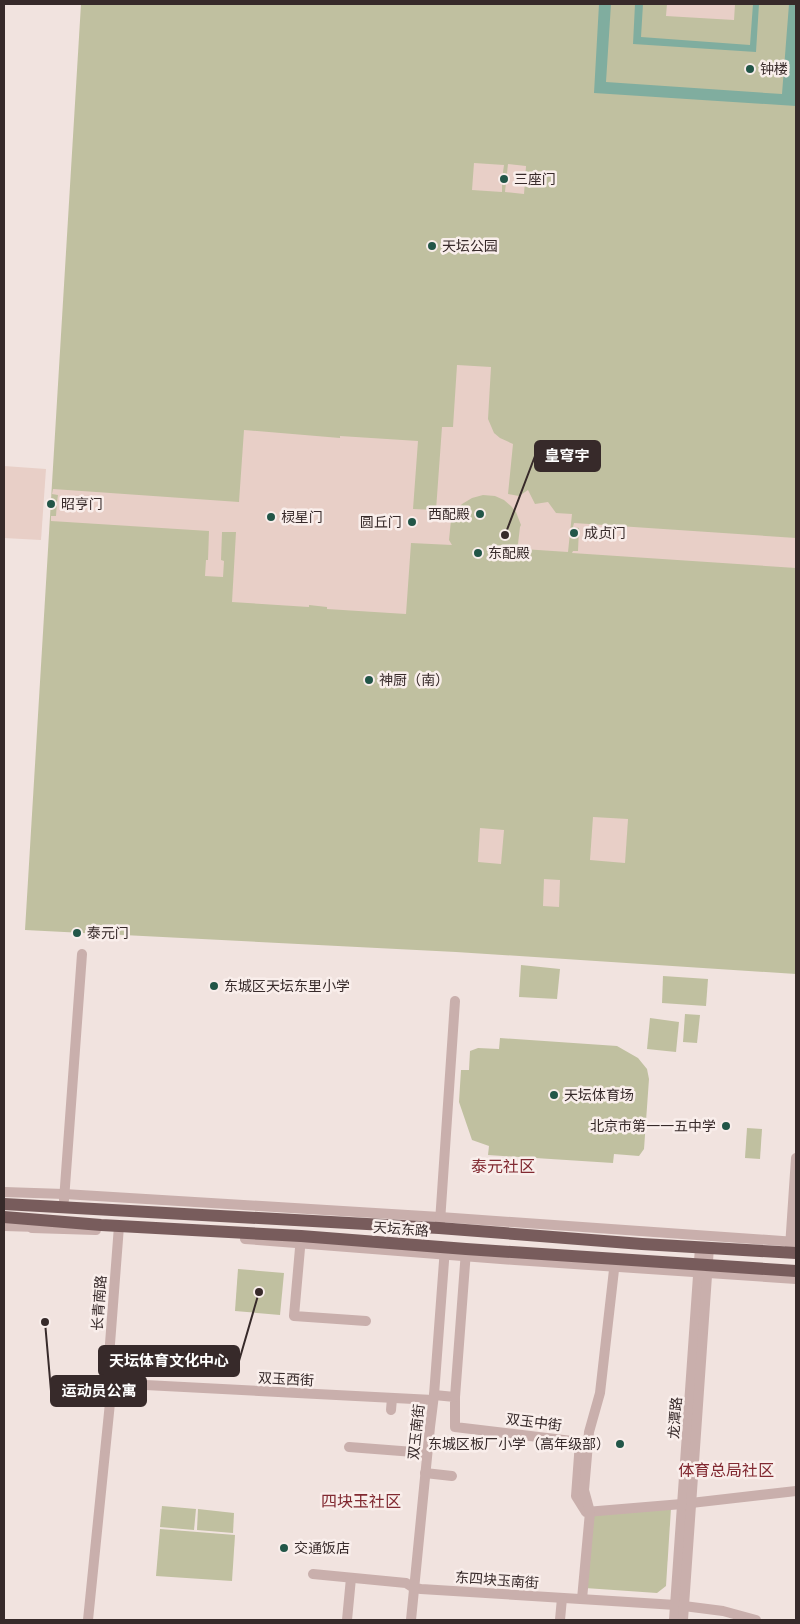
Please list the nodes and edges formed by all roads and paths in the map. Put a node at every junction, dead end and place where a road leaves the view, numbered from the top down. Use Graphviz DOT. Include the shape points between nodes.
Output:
graph roads {
  1 [pos="82,954"];
  2 [pos="455,1001"];
  3 [pos="796,1158"];
  4 [pos="4,1192"];
  5 [pos="64,1194"];
  6 [pos="4,1204"];
  7 [pos="63,1207"];
  8 [pos="4,1217"];
  9 [pos="74,1222"];
  10 [pos="440,1223"];
  11 [pos="4,1226"];
  12 [pos="32,1228"];
  13 [pos="119,1228"];
  14 [pos="301,1239"];
  15 [pos="704,1247"];
  16 [pos="793,1247"];
  17 [pos="445,1251"];
  18 [pos="466,1253"];
  19 [pos="615,1263"];
  20 [pos="703,1269"];
  21 [pos="796,1271"];
  22 [pos="796,1279"];
  23 [pos="366,1321"];
  24 [pos="109,1383"];
  25 [pos="455,1397"];
  26 [pos="392,1398"];
  27 [pos="434,1398"];
  28 [pos="391,1410"];
  29 [pos="349,1447"];
  30 [pos="427,1453"];
  31 [pos="425,1473"];
  32 [pos="452,1476"];
  33 [pos="796,1491"];
  34 [pos="687,1504"];
  35 [pos="590,1512"];
  36 [pos="313,1574"];
  37 [pos="351,1578"];
  38 [pos="414,1588"];
  39 [pos="562,1598"];
  40 [pos="582,1598"];
  41 [pos="680,1605"];
  42 [pos="88,1620"];
  43 [pos="347,1620"];
  44 [pos="411,1620"];
  45 [pos="560,1620"];
  46 [pos="674,1620"];
  47 [pos="683,1620"];
  48 [pos="756,1620"];
  1 -- 5 [label="street"];
  2 -- 10 [label="street"];
  3 -- 16 [label="street"];
  4 -- 5 [label="street"];
  4 -- 7 [label="street"];
  5 -- 7 [label="street"];
  5 -- 10 [label="street"];
  6 -- 7 [label="main road, 天坛东路"];
  7 -- 10 [label="main road, 天坛东路"];
  8 -- 9 [label="main road, 天坛东路"];
  9 -- 12 [label="street"];
  9 -- 13 [label="main road, 天坛东路"];
  10 -- 15 [label="main road, 天坛东路" via="642,1244"];
  10 -- 16 [label="street"];
  11 -- 12 [label="street"];
  12 -- 13 [label="street"];
  13 -- 14 [label="main road, 天坛东路"];
  13 -- 24 [label="street, 长青南路"];
  14 -- 17 [label="main road, 天坛东路"];
  14 -- 23 [label="street" via="294,1316"];
  15 -- 16 [label="main road, 天坛东路"];
  15 -- 20 [label="street, 龙潭路"];
  17 -- 18 [label="main road, 天坛东路"];
  17 -- 27 [label="street, 双玉南街"];
  18 -- 19 [label="main road, 天坛东路"];
  18 -- 25 [label="street"];
  19 -- 20 [label="main road, 天坛东路"];
  19 -- 35 [label="street" via="600,1393 589,1432 584,1490"];
  20 -- 21 [label="main road, 天坛东路"];
  20 -- 22 [label="street"];
  20 -- 34 [label="street, 龙潭路"];
  24 -- 26 [label="street, 双玉西街"];
  24 -- 42 [label="street, 长青南路"];
  25 -- 27 [label="street"];
  25 -- 35 [label="street, 双玉中街" via="455,1427 580,1442 576,1496 586,1512"];
  26 -- 27 [label="street, 双玉西街"];
  26 -- 28 [label="street"];
  27 -- 30 [label="street, 双玉南街"];
  29 -- 30 [label="street"];
  30 -- 31 [label="street, 双玉南街"];
  31 -- 32 [label="street"];
  31 -- 38 [label="street, 双玉南街"];
  33 -- 34 [label="street"];
  34 -- 35 [label="street"];
  34 -- 41 [label="street, 龙潭路"];
  35 -- 40 [label="street"];
  36 -- 37 [label="street, 东四块玉南街"];
  37 -- 38 [label="street, 东四块玉南街" via="406,1583"];
  37 -- 43 [label="street"];
  38 -- 39 [label="street, 东四块玉南街"];
  38 -- 44 [label="street, 双玉南街"];
  39 -- 40 [label="street, 东四块玉南街"];
  39 -- 45 [label="street"];
  40 -- 41 [label="street, 东四块玉南街"];
  41 -- 46 [label="street, 龙潭路"];
  41 -- 47 [label="street, 龙潭路"];
  41 -- 48 [label="street, 东四块玉南街"];
}
